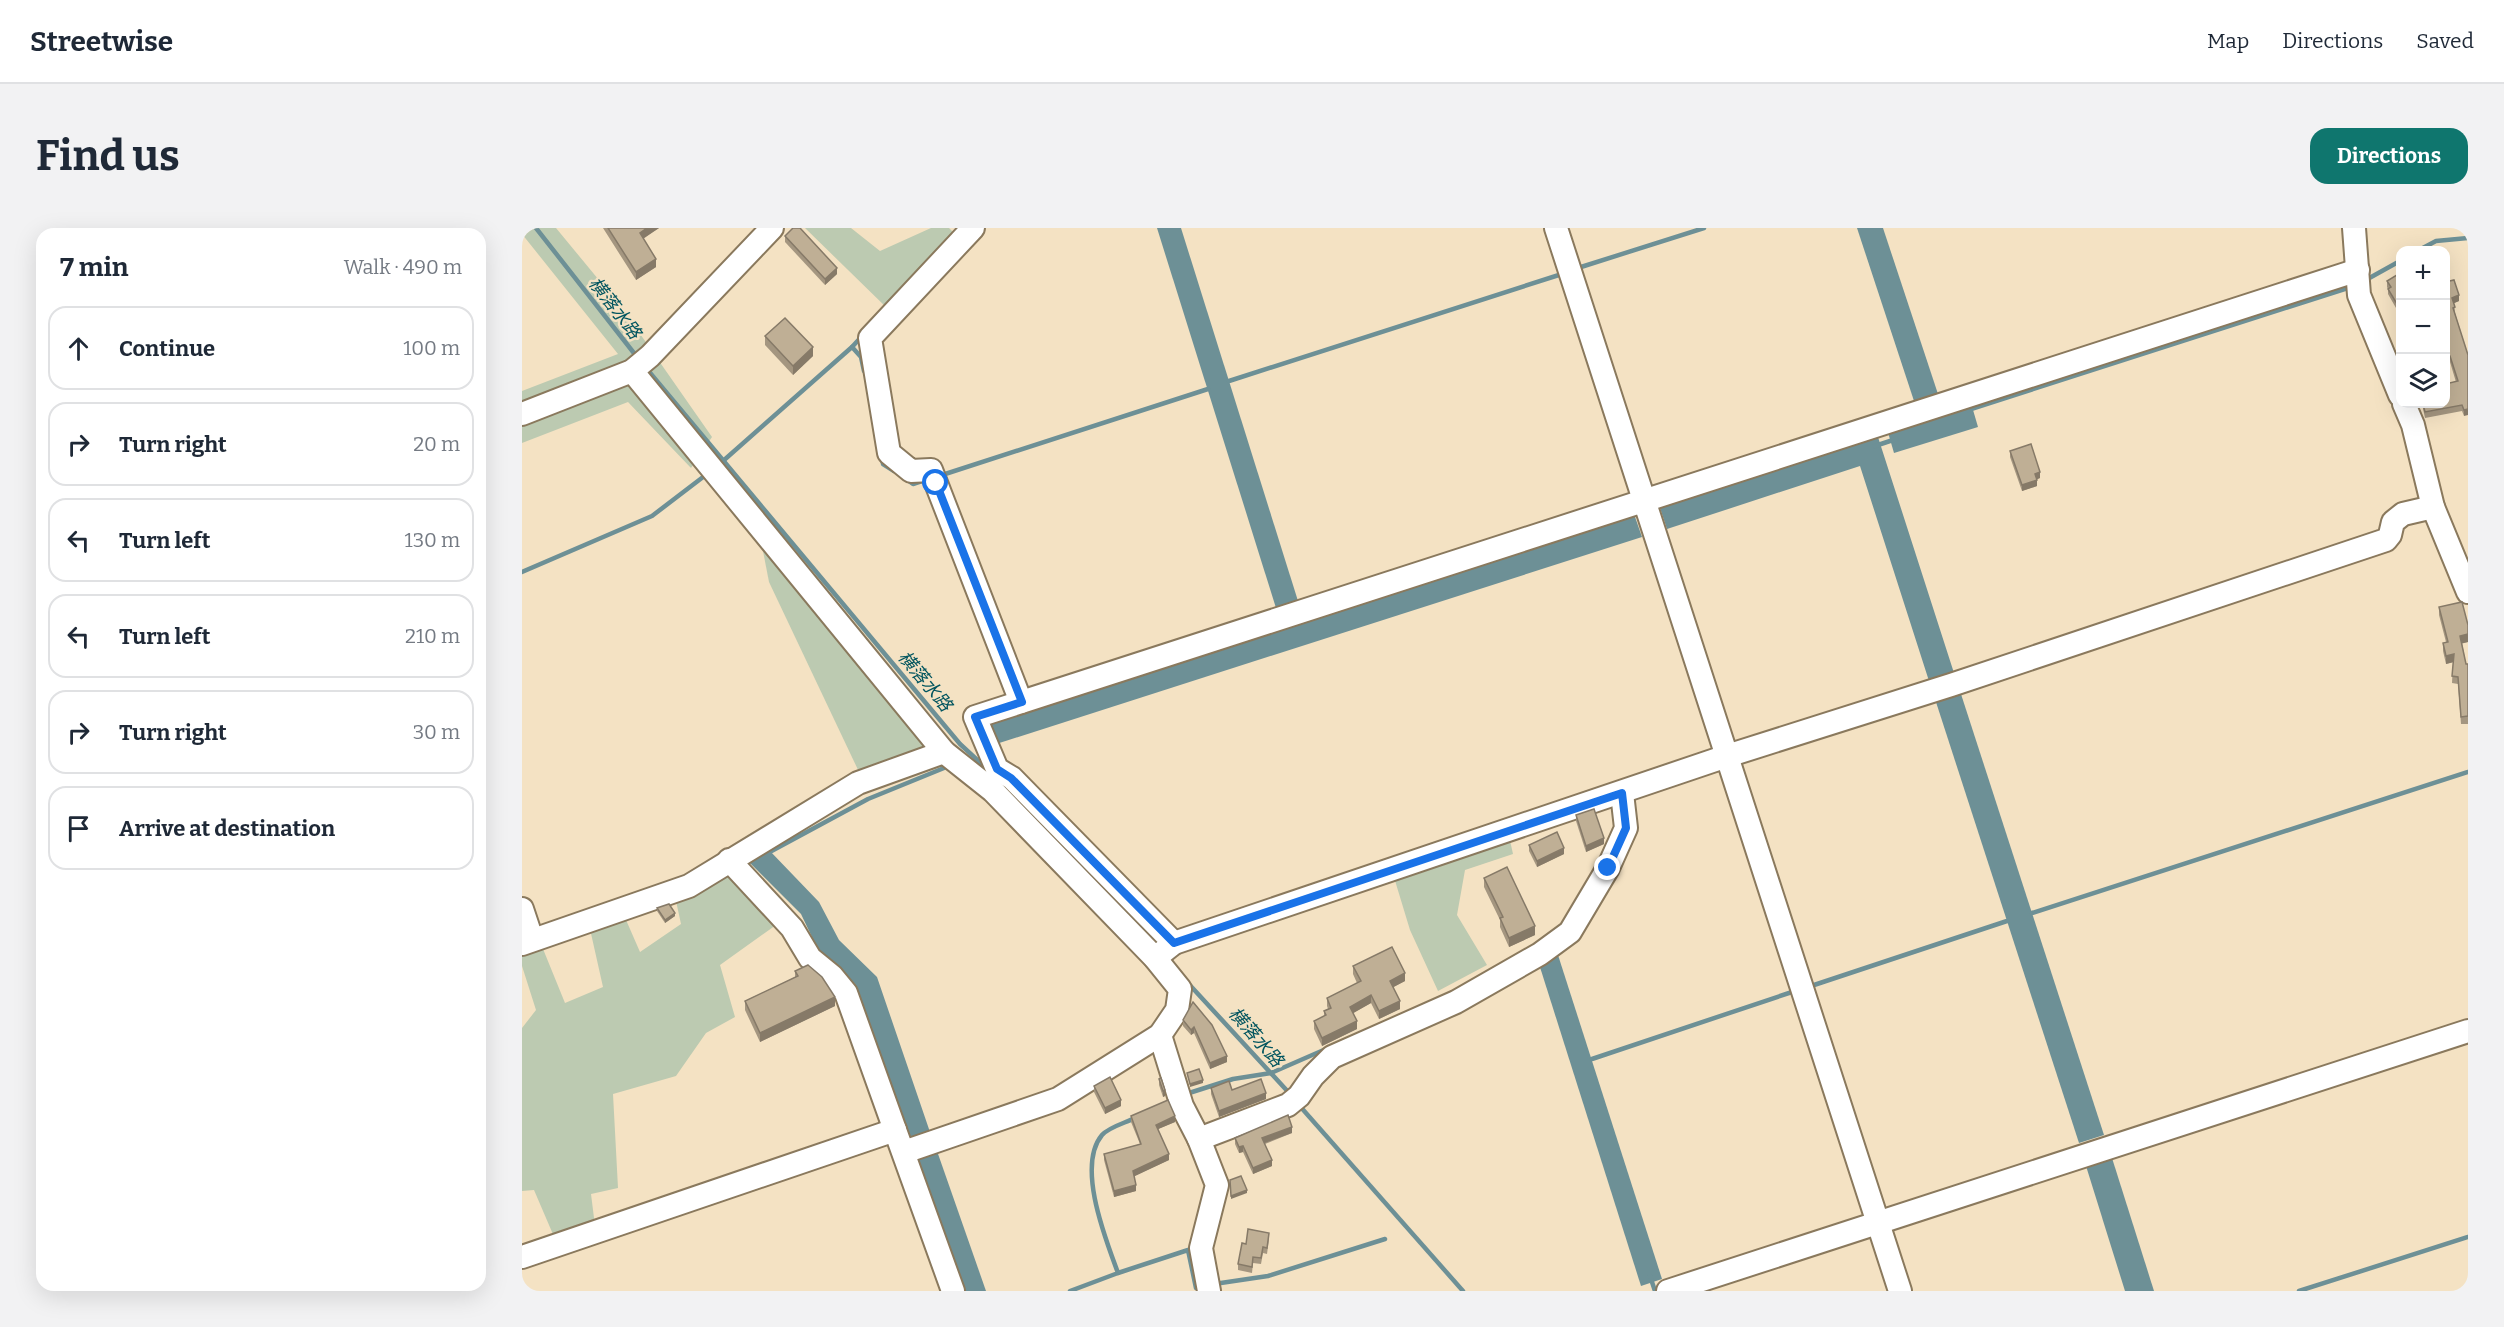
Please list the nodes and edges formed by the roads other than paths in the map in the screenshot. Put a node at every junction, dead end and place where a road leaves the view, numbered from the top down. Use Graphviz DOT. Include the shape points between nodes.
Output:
graph roads {
  1 [pos="973,228"];
  2 [pos="1556,228"];
  3 [pos="2354,228"];
  4 [pos="766,231"];
  5 [pos="2358,270"];
  6 [pos="632,371"];
  7 [pos="2396,385"];
  8 [pos="2406,408"];
  9 [pos="522,414"];
  10 [pos="2433,507"];
  11 [pos="1649,514"];
  12 [pos="2468,592"];
  13 [pos="1022,702"];
  14 [pos="944,752"];
  15 [pos="1727,756"];
  16 [pos="1002,784"];
  17 [pos="1622,793"];
  18 [pos="729,860"];
  19 [pos="522,909"];
  20 [pos="527,941"];
  21 [pos="1174,943"];
  22 [pos="1155,957"];
  23 [pos="2468,1031"];
  24 [pos="1160,1035"];
  25 [pos="895,1130"];
  26 [pos="1199,1139"];
  27 [pos="916,1148"];
  28 [pos="1877,1222"];
  29 [pos="522,1257"];
  30 [pos="953,1291"];
  31 [pos="1209,1291"];
  32 [pos="1668,1291"];
  33 [pos="1900,1291"];
  1 -- 13 [label="street" via="870,338 889,453 911,471 934,476"];
  2 -- 11 [label="street"];
  3 -- 5 [label="street"];
  4 -- 6 [label="street"];
  5 -- 7 [label="street" via="2359,295"];
  5 -- 11 [label="street" via="1927,409"];
  6 -- 9 [label="street"];
  6 -- 14 [label="street"];
  8 -- 10 [label="street"];
  10 -- 12 [label="street"];
  10 -- 15 [label="street" via="2403,514 2392,522 2386,540"];
  11 -- 13 [label="street"];
  11 -- 15 [label="street"];
  13 -- 16 [label="street" via="975,717"];
  14 -- 16 [label="street"];
  14 -- 18 [label="street" via="858,783"];
  15 -- 17 [label="street"];
  15 -- 28 [label="street"];
  16 -- 21 [label="street"];
  16 -- 22 [label="street"];
  17 -- 21 [label="street"];
  17 -- 26 [label="street" via="1626,828 1608,868 1570,932 1456,1002 1332,1057 1293,1101"];
  18 -- 20 [label="street" via="689,886"];
  18 -- 25 [label="street" via="792,928 810,958 846,993"];
  19 -- 20 [label="street"];
  21 -- 22 [label="street"];
  22 -- 24 [label="street" via="1180,988 1177,1010"];
  23 -- 28 [label="street"];
  24 -- 26 [label="street" via="1179,1098"];
  24 -- 27 [label="street" via="1058,1099"];
  25 -- 27 [label="street"];
  25 -- 29 [label="street"];
  26 -- 31 [label="street" via="1217,1185 1201,1248"];
  27 -- 30 [label="street"];
  28 -- 32 [label="street"];
  28 -- 33 [label="street"];
}
